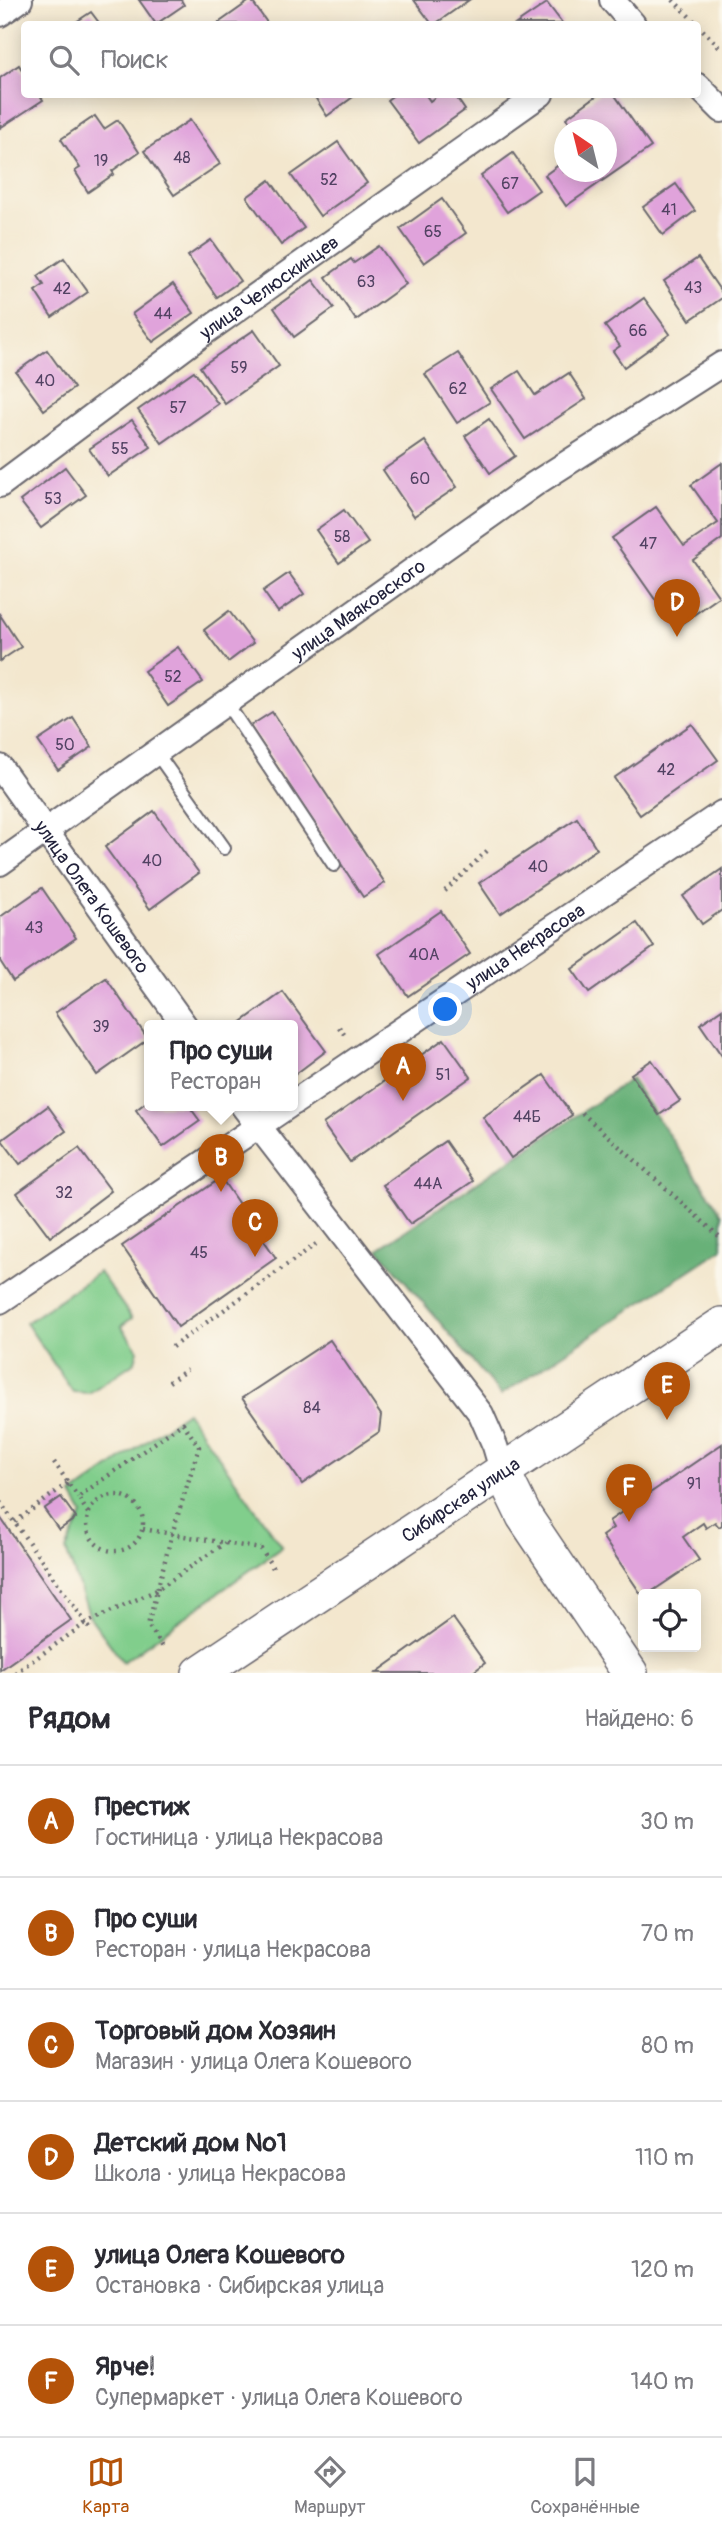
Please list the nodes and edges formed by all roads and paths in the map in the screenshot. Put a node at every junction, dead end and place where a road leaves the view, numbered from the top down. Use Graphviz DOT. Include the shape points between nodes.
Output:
graph roads {
  1 [pos="20,0"];
  2 [pos="612,0"];
  3 [pos="673,0"];
  4 [pos="0,14"];
  5 [pos="630,21"];
  6 [pos="693,21"];
  7 [pos="701,29"];
  8 [pos="722,50"];
  9 [pos="701,89"];
  10 [pos="535,98"];
  11 [pos="722,110"];
  12 [pos="722,364"];
  13 [pos="0,485"];
  14 [pos="225,701"];
  15 [pos="155,751"];
  16 [pos="0,767"];
  17 [pos="722,813"];
  18 [pos="44,831"];
  19 [pos="224,848"];
  20 [pos="488,850"];
  21 [pos="0,863"];
  22 [pos="334,864"];
  23 [pos="445,891"];
  24 [pos="181,1020"];
  25 [pos="298,1100"];
  26 [pos="247,1111"];
  27 [pos="280,1111"];
  28 [pos="582,1114"];
  29 [pos="258,1126"];
  30 [pos="722,1240"];
  31 [pos="299,1256"];
  32 [pos="0,1301"];
  33 [pos="722,1325"];
  34 [pos="172,1347"];
  35 [pos="187,1370"];
  36 [pos="169,1382"];
  37 [pos="54,1462"];
  38 [pos="503,1473"];
  39 [pos="68,1483"];
  40 [pos="78,1497"];
  41 [pos="0,1502"];
  42 [pos="88,1513"];
  43 [pos="15,1522"];
  44 [pos="143,1529"];
  45 [pos="172,1534"];
  46 [pos="225,1543"];
  47 [pos="273,1568"];
  48 [pos="157,1590"];
  49 [pos="86,1623"];
  50 [pos="92,1631"];
  51 [pos="163,1647"];
  52 [pos="15,1673"];
  53 [pos="200,1673"];
  54 [pos="631,1673"];
  1 -- 4 [label="street"];
  2 -- 5 [label="street"];
  3 -- 6 [label="path"];
  7 -- 8 [label="path"];
  9 -- 11 [label="street"];
  10 -- 13 [label="street, улица Челюскинцев" via="205,332"];
  12 -- 14 [label="street, улица Маяковского" via="536,483"];
  14 -- 15 [label="street, улица Маяковского"];
  14 -- 22 [label="lane"];
  15 -- 18 [label="street, улица Маяковского"];
  15 -- 19 [label="lane"];
  16 -- 18 [label="street, улица Олега Кошевого"];
  17 -- 25 [label="street, улица Некрасова"];
  18 -- 21 [label="street, улица Маяковского"];
  18 -- 24 [label="street, улица Олега Кошевого"];
  20 -- 23 [label="path"];
  26 -- 29 [label="street"];
  27 -- 29 [label="street"];
  28 -- 30 [label="path"];
  29 -- 32 [label="street"];
  29 -- 38 [label="street" via="481,1414"];
  31 -- 34 [label="path"];
  33 -- 38 [label="main road, Сибирская улица"];
  35 -- 36 [label="path"];
  37 -- 39 [label="path"];
  38 -- 53 [label="main road, Сибирская улица"];
  38 -- 54 [label="main road" via="524,1516"];
  39 -- 40 [label="path"];
  39 -- 43 [label="path"];
  40 -- 42 [label="path"];
  40 -- 45 [label="path" via="183,1423 199,1447"];
  41 -- 43 [label="path"];
  42 -- 44 [label="path" via="108,1495 127,1497 141,1510"];
  42 -- 44 [label="path" via="92,1540 107,1550 125,1550"];
  43 -- 49 [label="path"];
  44 -- 45 [label="path"];
  45 -- 46 [label="path"];
  45 -- 48 [label="path"];
  46 -- 47 [label="path" via="261,1549"];
  46 -- 48 [label="path"];
  48 -- 49 [label="path"];
  48 -- 51 [label="path" via="148,1625"];
  49 -- 50 [label="path"];
  49 -- 52 [label="path"];
}
